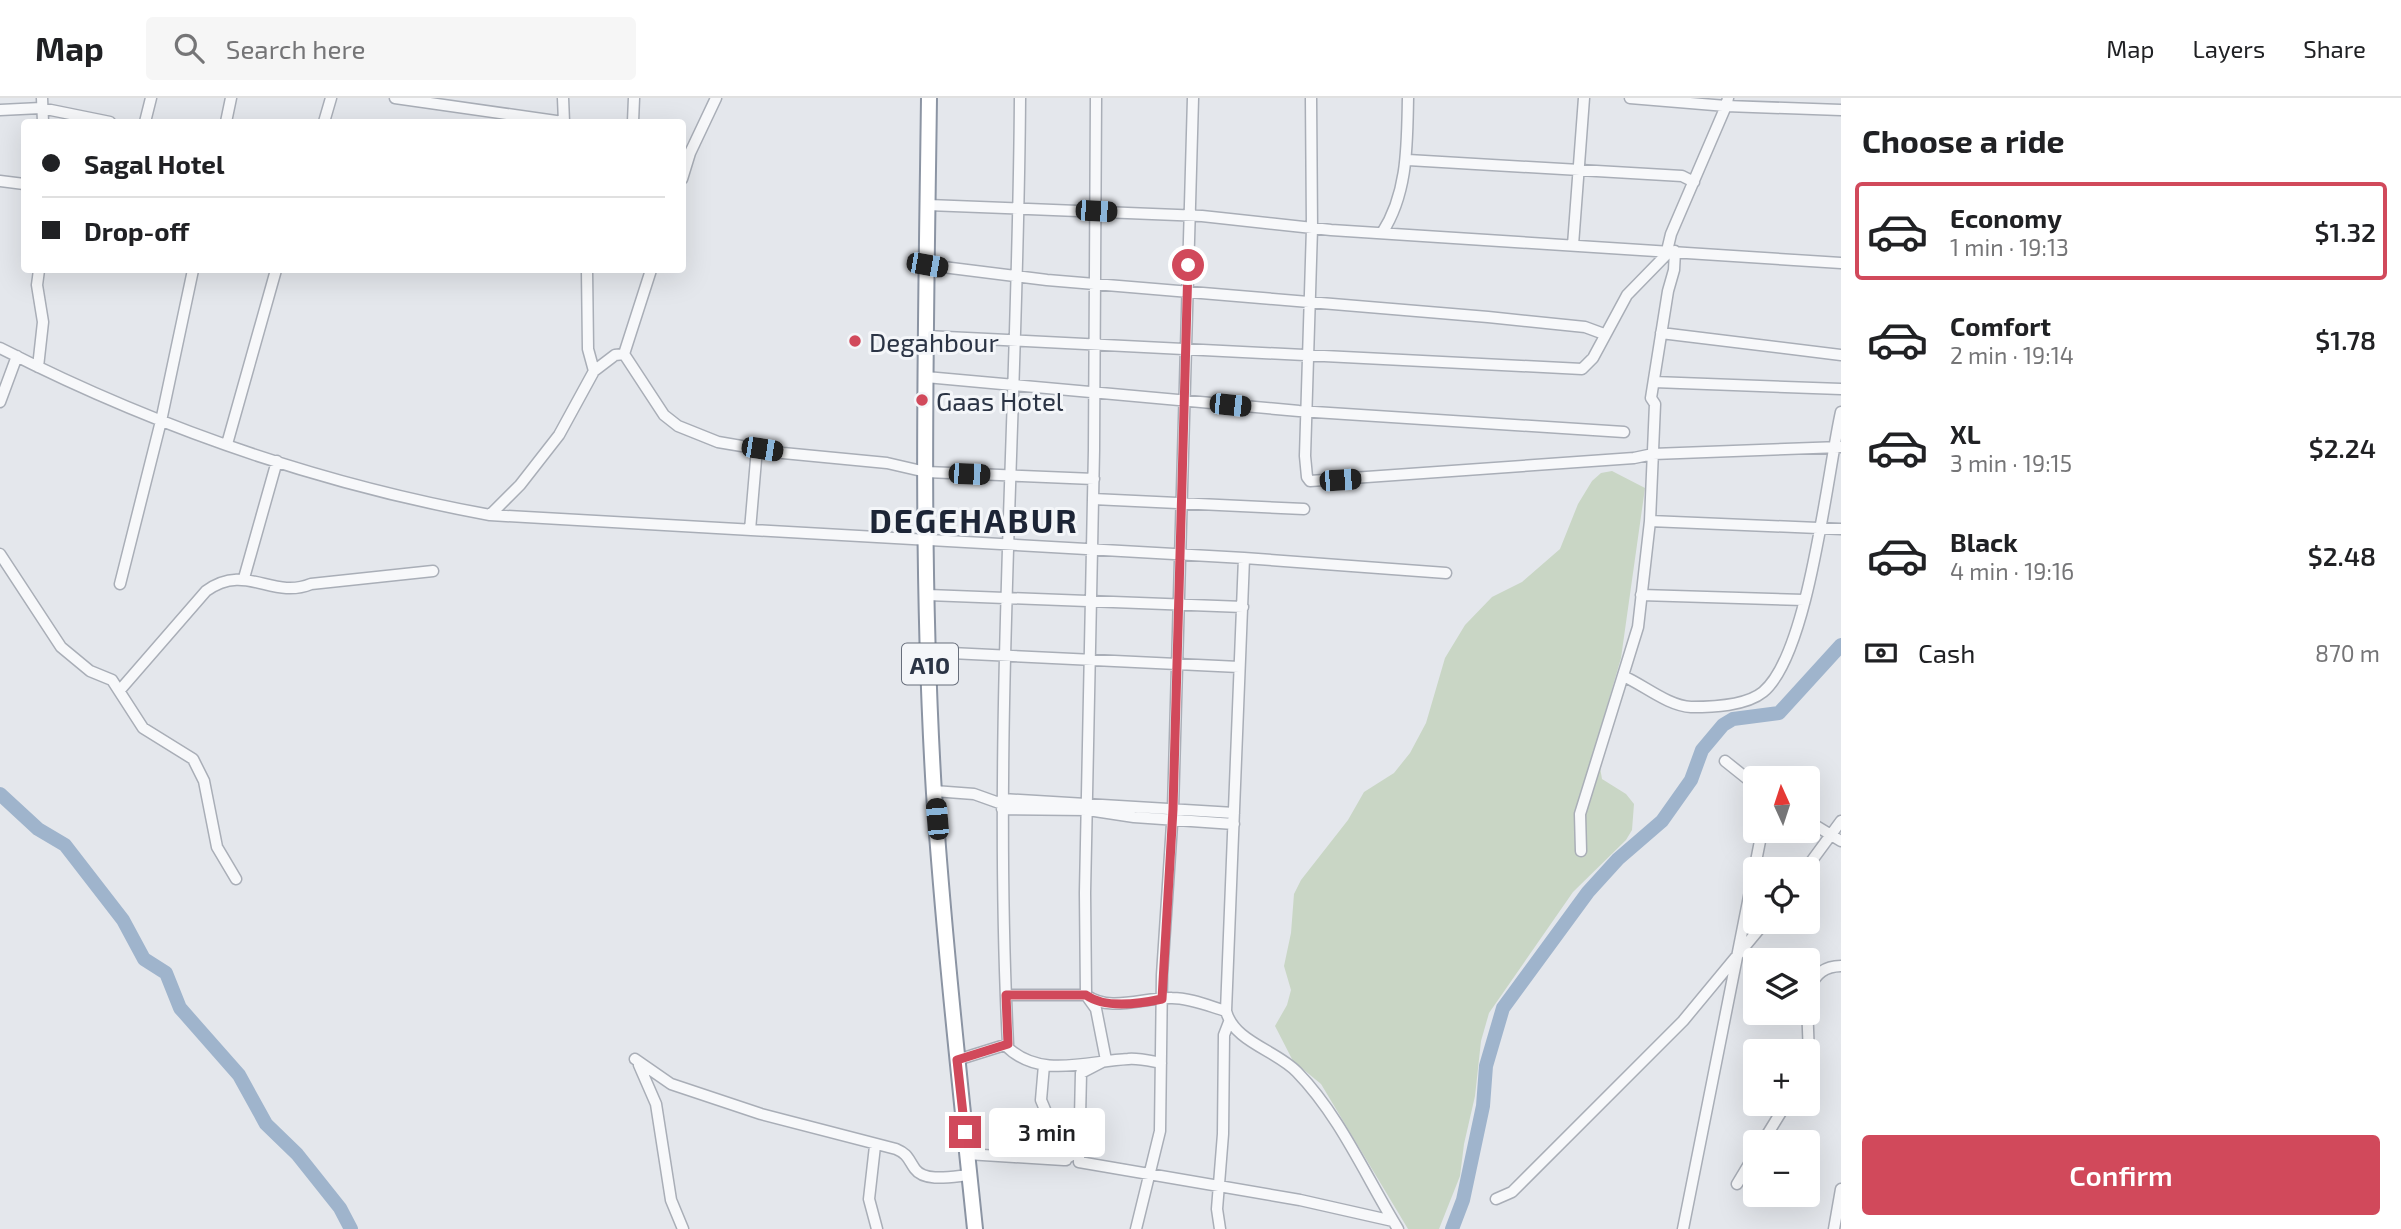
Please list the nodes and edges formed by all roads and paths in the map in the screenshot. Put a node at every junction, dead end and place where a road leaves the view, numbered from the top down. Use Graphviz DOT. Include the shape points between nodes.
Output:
graph roads {
  1 [pos="151,98"];
  2 [pos="231,98"];
  3 [pos="331,98"];
  4 [pos="395,98"];
  5 [pos="564,98"];
  6 [pos="634,98"];
  7 [pos="716,98"];
  8 [pos="929,98"];
  9 [pos="1020,98"];
  10 [pos="1096,98"];
  11 [pos="1193,98"];
  12 [pos="1311,98"];
  13 [pos="1408,98"];
  14 [pos="1584,98"];
  15 [pos="1630,98"];
  16 [pos="438,102"];
  17 [pos="1727,102"];
  18 [pos="42,103"];
  19 [pos="0,110"];
  20 [pos="1841,110"];
  21 [pos="99,119"];
  22 [pos="146,119"];
  23 [pos="227,119"];
  24 [pos="325,119"];
  25 [pos="525,119"];
  26 [pos="564,119"];
  27 [pos="633,119"];
  28 [pos="686,152"];
  29 [pos="1408,160"];
  30 [pos="1579,171"];
  31 [pos="0,181"];
  32 [pos="1693,182"];
  33 [pos="21,184"];
  34 [pos="928,205"];
  35 [pos="1020,207"];
  36 [pos="1096,211"];
  37 [pos="1190,216"];
  38 [pos="1312,228"];
  39 [pos="1382,233"];
  40 [pos="1573,245"];
  41 [pos="1670,251"];
  42 [pos="1841,263"];
  43 [pos="927,265"];
  44 [pos="39,273"];
  45 [pos="191,273"];
  46 [pos="275,273"];
  47 [pos="587,273"];
  48 [pos="650,273"];
  49 [pos="1018,277"];
  50 [pos="1095,284"];
  51 [pos="1187,290"];
  52 [pos="1310,300"];
  53 [pos="1661,333"];
  54 [pos="1604,334"];
  55 [pos="926,336"];
  56 [pos="1016,341"];
  57 [pos="1095,345"];
  58 [pos="0,348"];
  59 [pos="1185,350"];
  60 [pos="624,354"];
  61 [pos="1841,355"];
  62 [pos="17,356"];
  63 [pos="1308,357"];
  64 [pos="38,367"];
  65 [pos="594,371"];
  66 [pos="926,377"];
  67 [pos="1654,382"];
  68 [pos="1015,383"];
  69 [pos="1841,389"];
  70 [pos="1095,391"];
  71 [pos="1184,400"];
  72 [pos="0,402"];
  73 [pos="1307,412"];
  74 [pos="1841,412"];
  75 [pos="161,421"];
  76 [pos="1624,432"];
  77 [pos="227,444"];
  78 [pos="1837,447"];
  79 [pos="757,448"];
  80 [pos="1653,454"];
  81 [pos="277,461"];
  82 [pos="926,472"];
  83 [pos="1012,476"];
  84 [pos="1094,479"];
  85 [pos="1093,499"];
  86 [pos="1180,503"];
  87 [pos="1304,509"];
  88 [pos="490,515"];
  89 [pos="1650,521"];
  90 [pos="1818,528"];
  91 [pos="1841,529"];
  92 [pos="750,530"];
  93 [pos="926,541"];
  94 [pos="1010,545"];
  95 [pos="1092,550"];
  96 [pos="0,554"];
  97 [pos="1178,555"];
  98 [pos="1244,558"];
  99 [pos="433,571"];
  100 [pos="1446,573"];
  101 [pos="244,578"];
  102 [pos="120,584"];
  103 [pos="928,594"];
  104 [pos="1641,595"];
  105 [pos="1008,598"];
  106 [pos="1804,600"];
  107 [pos="1091,603"];
  108 [pos="1177,606"];
  109 [pos="1242,607"];
  110 [pos="930,652"];
  111 [pos="1006,655"];
  112 [pos="1090,659"];
  113 [pos="1176,664"];
  114 [pos="1239,667"];
  115 [pos="1623,676"];
  116 [pos="120,690"];
  117 [pos="1725,761"];
  118 [pos="1743,775"];
  119 [pos="934,791"];
  120 [pos="1002,804"];
  121 [pos="1088,807"];
  122 [pos="1173,815"];
  123 [pos="1234,818"];
  124 [pos="1841,821"];
  125 [pos="1820,828"];
  126 [pos="1836,838"];
  127 [pos="1759,844"];
  128 [pos="1581,851"];
  129 [pos="1818,857"];
  130 [pos="236,879"];
  131 [pos="1756,934"];
  132 [pos="1736,959"];
  133 [pos="1841,966"];
  134 [pos="1006,995"];
  135 [pos="1086,995"];
  136 [pos="1162,999"];
  137 [pos="1226,1011"];
  138 [pos="1229,1022"];
  139 [pos="1809,1039"];
  140 [pos="1005,1045"];
  141 [pos="957,1060"];
  142 [pos="1106,1060"];
  143 [pos="1161,1063"];
  144 [pos="1044,1065"];
  145 [pos="875,1146"];
  146 [pos="1077,1152"];
  147 [pos="967,1154"];
  148 [pos="1066,1160"];
  149 [pos="1149,1173"];
  150 [pos="1743,1174"];
  151 [pos="970,1175"];
  152 [pos="1737,1184"];
  153 [pos="1218,1185"];
  154 [pos="1841,1189"];
  155 [pos="1496,1199"];
  156 [pos="1395,1225"];
  157 [pos="683,1229"];
  158 [pos="877,1229"];
  159 [pos="975,1229"];
  160 [pos="1136,1229"];
  161 [pos="1220,1229"];
  162 [pos="1684,1229"];
  163 [pos="1834,1229"];
  1 -- 22 [label="street"];
  2 -- 23 [label="street"];
  3 -- 24 [label="street"];
  4 -- 16 [label="street"];
  5 -- 26 [label="street"];
  6 -- 27 [label="street"];
  7 -- 28 [label="street"];
  8 -- 34 [label="highway, A10"];
  9 -- 35 [label="street"];
  10 -- 36 [label="street"];
  11 -- 37 [label="street"];
  12 -- 38 [label="street"];
  13 -- 29 [label="street"];
  14 -- 30 [label="street"];
  15 -- 17 [label="street"];
  16 -- 25 [label="street"];
  17 -- 20 [label="street"];
  17 -- 32 [label="street"];
  18 -- 19 [label="street"];
  18 -- 21 [label="street"];
  29 -- 30 [label="street"];
  29 -- 39 [label="street" via="1391,219"];
  30 -- 32 [label="street" via="1682,176"];
  30 -- 40 [label="street"];
  31 -- 33 [label="street"];
  32 -- 41 [label="street"];
  34 -- 35 [label="street"];
  34 -- 43 [label="highway, A10"];
  35 -- 36 [label="street"];
  35 -- 49 [label="street"];
  36 -- 37 [label="street"];
  36 -- 50 [label="street"];
  37 -- 38 [label="street"];
  37 -- 51 [label="street"];
  38 -- 39 [label="street"];
  38 -- 52 [label="street"];
  39 -- 40 [label="street"];
  40 -- 41 [label="street"];
  41 -- 42 [label="street"];
  41 -- 53 [label="street" via="1676,262"];
  41 -- 54 [label="street" via="1627,295"];
  43 -- 49 [label="street"];
  43 -- 55 [label="highway, A10"];
  44 -- 64 [label="street" via="43,322"];
  45 -- 75 [label="street"];
  46 -- 77 [label="street"];
  47 -- 65 [label="street" via="588,349"];
  48 -- 60 [label="street"];
  49 -- 50 [label="street"];
  49 -- 56 [label="street"];
  50 -- 51 [label="street"];
  50 -- 57 [label="street"];
  51 -- 52 [label="street"];
  51 -- 59 [label="street"];
  52 -- 54 [label="street" via="1584,327"];
  52 -- 63 [label="street"];
  53 -- 61 [label="street"];
  53 -- 67 [label="street"];
  54 -- 63 [label="street" via="1590,363 1571,371"];
  55 -- 56 [label="street"];
  55 -- 66 [label="highway, A10"];
  56 -- 57 [label="street"];
  56 -- 68 [label="street"];
  57 -- 59 [label="street"];
  57 -- 70 [label="street"];
  58 -- 62 [label="street"];
  59 -- 63 [label="street"];
  59 -- 71 [label="street"];
  60 -- 65 [label="street" via="615,355"];
  60 -- 79 [label="street" via="653,403 671,421 718,442"];
  62 -- 64 [label="street"];
  62 -- 72 [label="street"];
  63 -- 73 [label="street"];
  64 -- 75 [label="street"];
  65 -- 88 [label="street" via="559,435"];
  66 -- 68 [label="street"];
  66 -- 82 [label="highway, A10"];
  67 -- 69 [label="street"];
  67 -- 80 [label="street"];
  68 -- 70 [label="street"];
  68 -- 83 [label="street"];
  70 -- 71 [label="street"];
  70 -- 84 [label="street"];
  71 -- 73 [label="street"];
  71 -- 86 [label="street"];
  73 -- 76 [label="street"];
  73 -- 80 [label="street" via="1307,477 1316,481"];
  74 -- 78 [label="street"];
  75 -- 77 [label="street"];
  75 -- 102 [label="street"];
  77 -- 81 [label="street"];
  78 -- 80 [label="street"];
  78 -- 90 [label="street"];
  79 -- 82 [label="street"];
  79 -- 92 [label="street"];
  80 -- 89 [label="street"];
  81 -- 88 [label="street" via="398,498"];
  81 -- 101 [label="street"];
  82 -- 83 [label="street"];
  82 -- 93 [label="highway, A10"];
  83 -- 84 [label="street"];
  83 -- 94 [label="street"];
  84 -- 85 [label="street"];
  85 -- 86 [label="street"];
  85 -- 95 [label="street"];
  86 -- 87 [label="street"];
  86 -- 97 [label="street"];
  88 -- 92 [label="street"];
  89 -- 90 [label="street"];
  89 -- 104 [label="street"];
  90 -- 91 [label="street"];
  90 -- 106 [label="street"];
  92 -- 93 [label="street"];
  93 -- 94 [label="street"];
  93 -- 103 [label="highway, A10"];
  94 -- 95 [label="street"];
  94 -- 105 [label="street"];
  95 -- 97 [label="street"];
  95 -- 107 [label="street"];
  96 -- 116 [label="street" via="61,647"];
  97 -- 98 [label="street"];
  97 -- 108 [label="street"];
  98 -- 100 [label="street"];
  98 -- 109 [label="street"];
  99 -- 101 [label="street" via="295,589"];
  101 -- 116 [label="street" via="224,581 206,591"];
  103 -- 105 [label="street"];
  103 -- 110 [label="highway, A10"];
  104 -- 106 [label="street"];
  104 -- 115 [label="street" via="1638,627"];
  105 -- 107 [label="street"];
  105 -- 111 [label="street"];
  106 -- 115 [label="street" via="1778,675 1762,693 1745,702 1689,707"];
  107 -- 108 [label="street"];
  107 -- 112 [label="street"];
  108 -- 109 [label="street"];
  108 -- 113 [label="street"];
  109 -- 114 [label="street"];
  110 -- 111 [label="street"];
  110 -- 119 [label="highway, A10"];
  111 -- 112 [label="street"];
  111 -- 120 [label="street"];
  112 -- 113 [label="street"];
  112 -- 121 [label="street"];
  113 -- 114 [label="street"];
  113 -- 122 [label="street"];
  114 -- 123 [label="street"];
  115 -- 128 [label="street" via="1580,814"];
  116 -- 130 [label="street" via="143,728 180,750 199,769 217,847"];
  117 -- 118 [label="street"];
  119 -- 120 [label="street" via="974,794"];
  119 -- 141 [label="highway, A10"];
  120 -- 121 [label="street"];
  120 -- 134 [label="street"];
  121 -- 122 [label="street"];
  121 -- 135 [label="street"];
  122 -- 123 [label="street"];
  122 -- 136 [label="street"];
  123 -- 137 [label="street"];
  124 -- 126 [label="street"];
  125 -- 126 [label="street"];
  126 -- 129 [label="street"];
  127 -- 132 [label="street"];
  131 -- 132 [label="street"];
  132 -- 155 [label="street" via="1684,1021 1512,1192"];
  132 -- 162 [label="street"];
  133 -- 139 [label="street" via="1816,974 1810,988"];
  134 -- 135 [label="street"];
  134 -- 140 [label="street"];
  135 -- 136 [label="street" via="1095,1002"];
  135 -- 142 [label="street" via="1096,1009"];
  136 -- 137 [label="street" via="1181,998"];
  136 -- 143 [label="street"];
  137 -- 138 [label="street"];
  138 -- 153 [label="street" via="1224,1035"];
  138 -- 156 [label="street" via="1296,1071 1321,1099"];
  140 -- 141 [label="street"];
  140 -- 144 [label="street" via="1016,1056"];
  141 -- 147 [label="highway, A10"];
  142 -- 143 [label="street"];
  142 -- 144 [label="street" via="1065,1067"];
  142 -- 146 [label="street" via="1081,1073"];
  143 -- 149 [label="street" via="1160,1131"];
  144 -- 148 [label="street" via="1041,1100"];
  145 -- 151 [label="street" via="906,1154 919,1174 928,1177"];
  145 -- 157 [label="street" via="671,1084 635,1059 644,1070 656,1104 671,1200"];
  145 -- 158 [label="street" via="869,1199"];
  146 -- 148 [label="street"];
  146 -- 149 [label="street" via="1079,1162"];
  147 -- 148 [label="street"];
  147 -- 151 [label="highway, A10"];
  149 -- 153 [label="street"];
  149 -- 160 [label="street"];
  150 -- 152 [label="street"];
  151 -- 159 [label="highway, A10"];
  153 -- 156 [label="street"];
  153 -- 161 [label="street"];
  154 -- 163 [label="street"];
}
